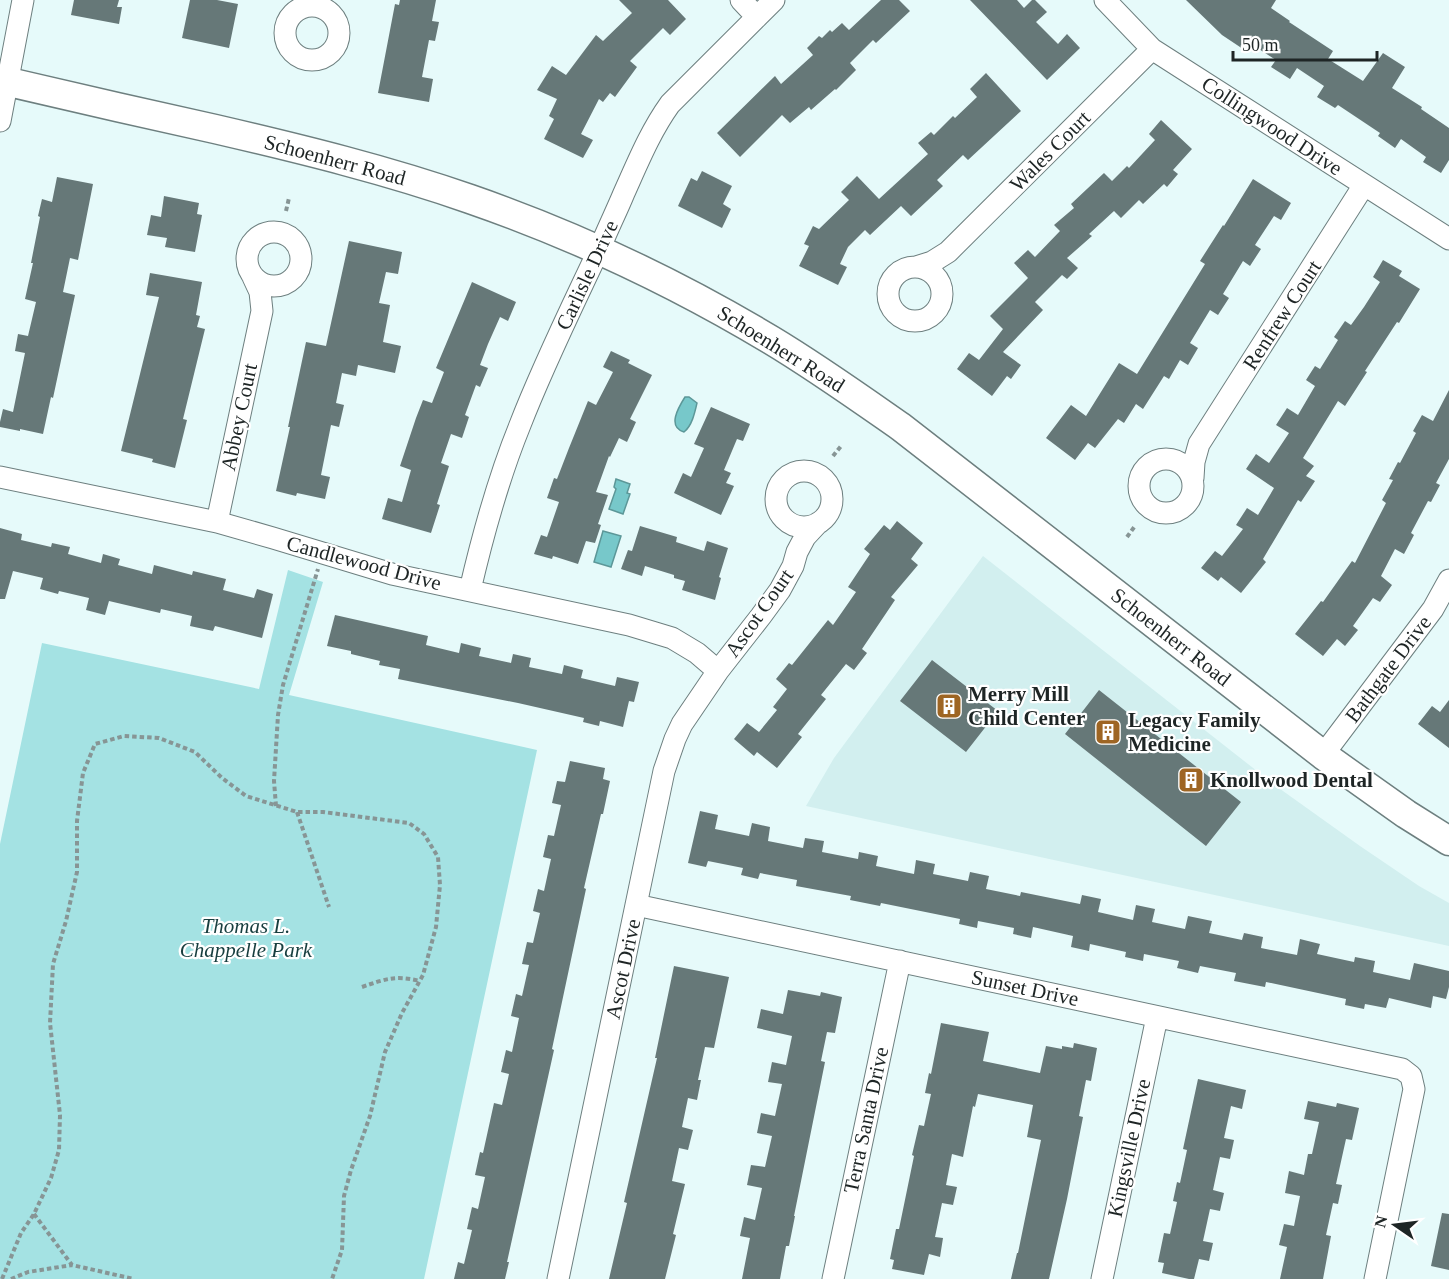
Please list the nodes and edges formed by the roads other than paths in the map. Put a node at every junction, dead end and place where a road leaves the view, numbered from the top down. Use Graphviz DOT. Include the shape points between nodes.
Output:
graph roads {
  1 [pos="23,0"];
  2 [pos="741,0"];
  3 [pos="774,0"];
  4 [pos="1105,0"];
  5 [pos="318,4"];
  6 [pos="294,8"];
  7 [pos="757,17"];
  8 [pos="1152,49"];
  9 [pos="4,81"];
  10 [pos="0,121"];
  11 [pos="1364,185"];
  12 [pos="1449,240"];
  13 [pos="598,251"];
  14 [pos="948,252"];
  15 [pos="916,267"];
  16 [pos="253,277"];
  17 [pos="285,284"];
  18 [pos="941,287"];
  19 [pos="262,311"];
  20 [pos="1199,444"];
  21 [pos="1167,458"];
  22 [pos="0,477"];
  23 [pos="1193,478"];
  24 [pos="217,522"];
  25 [pos="818,523"];
  26 [pos="792,524"];
  27 [pos="797,552"];
  28 [pos="1449,580"];
  29 [pos="470,590"];
  30 [pos="718,671"];
  31 [pos="1323,755"];
  32 [pos="1449,841"];
  33 [pos="636,905"];
  34 [pos="900,961"];
  35 [pos="1157,1017"];
  36 [pos="558,1279"];
  37 [pos="833,1279"];
  38 [pos="1102,1279"];
  39 [pos="1375,1279"];
  1 -- 9 [label="street"];
  2 -- 7 [label="street"];
  3 -- 7 [label="street, Carlisle Drive"];
  4 -- 8 [label="street, Collingwood Drive"];
  5 -- 6 [label="street"];
  5 -- 6 [label="street" via="337,20 339,39 330,55 312,61 295,55 286,40 287,23"];
  7 -- 13 [label="street, Carlisle Drive" via="670,104 658,121"];
  8 -- 11 [label="street, Collingwood Drive"];
  8 -- 14 [label="street, Wales Court"];
  9 -- 10 [label="street"];
  9 -- 13 [label="main road, Schoenherr Road" via="379,170 518,217"];
  11 -- 12 [label="street, Collingwood Drive"];
  11 -- 20 [label="street, Renfrew Court"];
  13 -- 29 [label="street, Carlisle Drive" via="519,425 483,534"];
  13 -- 31 [label="main road, Schoenherr Road" via="712,306 835,381 901,427"];
  14 -- 15 [label="street, Wales Court"];
  14 -- 18 [label="street, Wales Court"];
  15 -- 18 [label="street" via="932,273"];
  15 -- 18 [label="street, Wales Court" via="899,272 889,285 888,303 900,318 918,322 934,314 940,306"];
  16 -- 17 [label="street" via="268,286"];
  16 -- 17 [label="street, Abbey Court" via="248,269 248,250 260,235 278,231 294,240 302,256 298,273"];
  16 -- 19 [label="street, Abbey Court"];
  17 -- 19 [label="street, Abbey Court"];
  19 -- 24 [label="street, Abbey Court"];
  20 -- 21 [label="street, Renfrew Court"];
  20 -- 23 [label="street, Renfrew Court"];
  21 -- 23 [label="street" via="1183,464"];
  21 -- 23 [label="street, Renfrew Court" via="1151,463 1140,477 1140,494 1151,509 1160,513 1178,511 1191,497"];
  22 -- 24 [label="street, Candlewood Drive"];
  24 -- 29 [label="street, Candlewood Drive" via="392,574"];
  25 -- 26 [label="street" via="809,527"];
  25 -- 26 [label="street, Ascot Court" via="830,509 831,490 819,475 801,471 785,479 777,494 780,512"];
  25 -- 27 [label="street, Ascot Court"];
  26 -- 27 [label="street, Ascot Court"];
  27 -- 30 [label="street, Ascot Court" via="780,590"];
  28 -- 31 [label="street, Bathgate Drive" via="1433,609"];
  29 -- 30 [label="street, Candlewood Drive" via="672,638"];
  30 -- 33 [label="street, Ascot Drive" via="675,739 664,771"];
  31 -- 32 [label="main road, Schoenherr Road"];
  33 -- 34 [label="street, Sunset Drive"];
  33 -- 36 [label="street, Ascot Drive"];
  34 -- 35 [label="street, Sunset Drive"];
  34 -- 37 [label="street, Terra Santa Drive"];
  35 -- 38 [label="street, Kingsville Drive"];
  35 -- 39 [label="street, Sunset Drive" via="1408,1072 1413,1096"];
}
